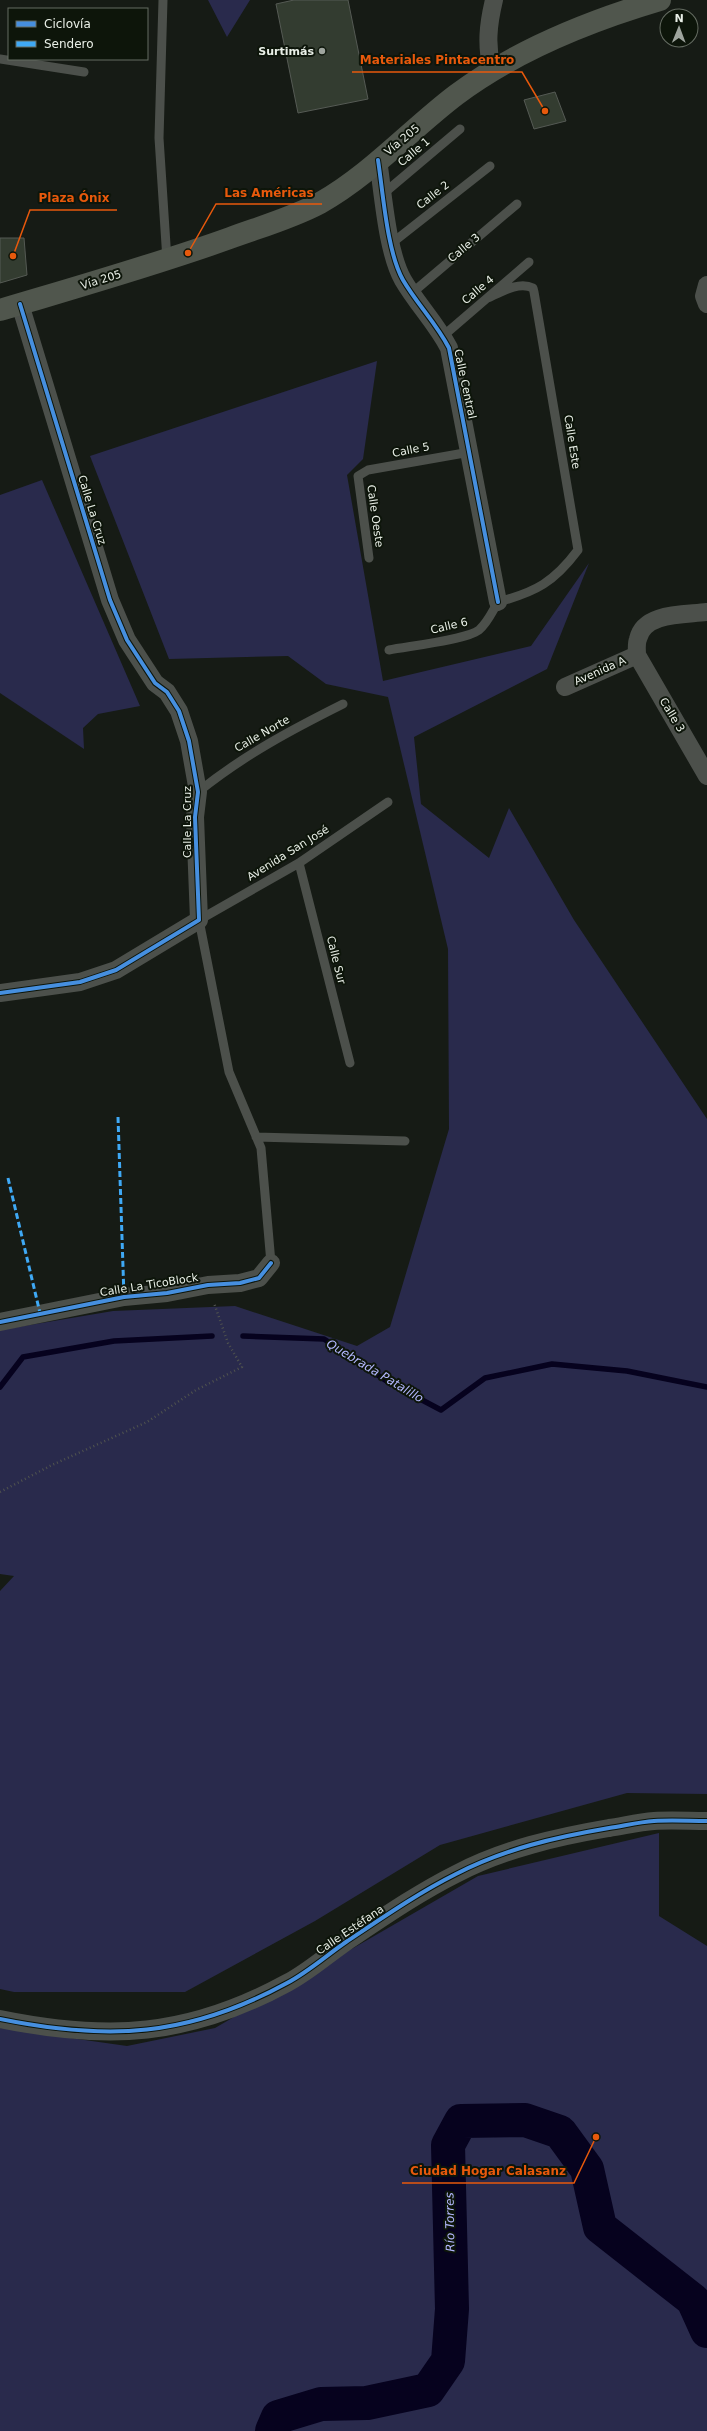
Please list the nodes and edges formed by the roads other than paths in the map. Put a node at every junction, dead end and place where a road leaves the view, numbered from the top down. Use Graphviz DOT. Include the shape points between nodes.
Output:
graph roads {
  1 [pos="163,0"];
  2 [pos="494,0"];
  3 [pos="660,0"];
  4 [pos="0,59"];
  5 [pos="492,70"];
  6 [pos="84,72"];
  7 [pos="460,129"];
  8 [pos="378,160"];
  9 [pos="490,166"];
  10 [pos="383,194"];
  11 [pos="517,204"];
  12 [pos="392,243"];
  13 [pos="167,260"];
  14 [pos="529,262"];
  15 [pos="412,293"];
  16 [pos="488,298"];
  17 [pos="10,307"];
  18 [pos="443,336"];
  19 [pos="470,452"];
  20 [pos="358,476"];
  21 [pos="369,558"];
  22 [pos="498,602"];
  23 [pos="707,612"];
  24 [pos="389,650"];
  25 [pos="637,655"];
  26 [pos="565,688"];
  27 [pos="343,704"];
  28 [pos="707,776"];
  29 [pos="198,792"];
  30 [pos="388,802"];
  31 [pos="299,863"];
  32 [pos="199,920"];
  33 [pos="0,993"];
  34 [pos="350,1063"];
  35 [pos="256,1136"];
  36 [pos="405,1141"];
  37 [pos="271,1263"];
  38 [pos="0,1322"];
  39 [pos="707,1821"];
  40 [pos="0,2019"];
  1 -- 13 [label="lane" via="159,138"];
  2 -- 5 [label="street" via="487,30"];
  3 -- 5 [label="main road, Vía 205" via="618,13 535,48"];
  4 -- 6 [label="lane"];
  5 -- 8 [label="main road, Vía 205" via="457,95"];
  7 -- 10 [label="lane, Calle 1"];
  8 -- 10 [label="street, Calle Central"];
  8 -- 13 [label="main road, Vía 205" via="350,185 318,203 277,221"];
  9 -- 12 [label="lane, Calle 2"];
  10 -- 12 [label="street, Calle Central"];
  11 -- 15 [label="lane, Calle 3"];
  12 -- 15 [label="street, Calle Central" via="394,258 402,279"];
  13 -- 17 [label="main road, Vía 205"];
  14 -- 16 [label="lane, Calle 4"];
  15 -- 18 [label="street, Calle Central"];
  16 -- 18 [label="lane, Calle 4"];
  16 -- 22 [label="lane, Calle Este" via="518,286 527,285 533,288 578,550 562,571 542,586 522,596"];
  17 -- 29 [label="street, Calle La Cruz" via="110,600 127,640 155,683 167,692 179,711 189,741"];
  18 -- 19 [label="street, Calle Central" via="449,348 455,373"];
  19 -- 20 [label="lane, Calle 5" via="368,470"];
  19 -- 22 [label="street, Calle Central"];
  20 -- 21 [label="lane, Calle Oeste"];
  22 -- 24 [label="lane, Calle 6" via="487,622 478,631"];
  23 -- 25 [label="street, Avenida A" via="668,616 648,622 638,638"];
  25 -- 26 [label="street, Avenida A"];
  25 -- 28 [label="street, Calle 3"];
  27 -- 29 [label="lane, Calle Norte" via="273,739 228,768"];
  29 -- 32 [label="street, Calle La Cruz" via="194,817"];
  30 -- 31 [label="lane, Avenida San José"];
  31 -- 32 [label="lane, Avenida San José"];
  31 -- 34 [label="lane, Calle Sur"];
  32 -- 33 [label="street" via="116,970 80,982"];
  32 -- 35 [label="lane, Calle La TicoBlock" via="229,1072"];
  35 -- 36 [label="lane"];
  35 -- 37 [label="lane, Calle La TicoBlock" via="261,1148"];
  37 -- 38 [label="street, Calle La TicoBlock" via="259,1278 240,1283 124,1297"];
  39 -- 40 [label="street, Calle Estéfana" via="653,1821 604,1829 537,1842 493,1856 456,1873 412,1899 288,1983 231,2009 177,2026 135,2032 90,2033 42,2028"];
}
